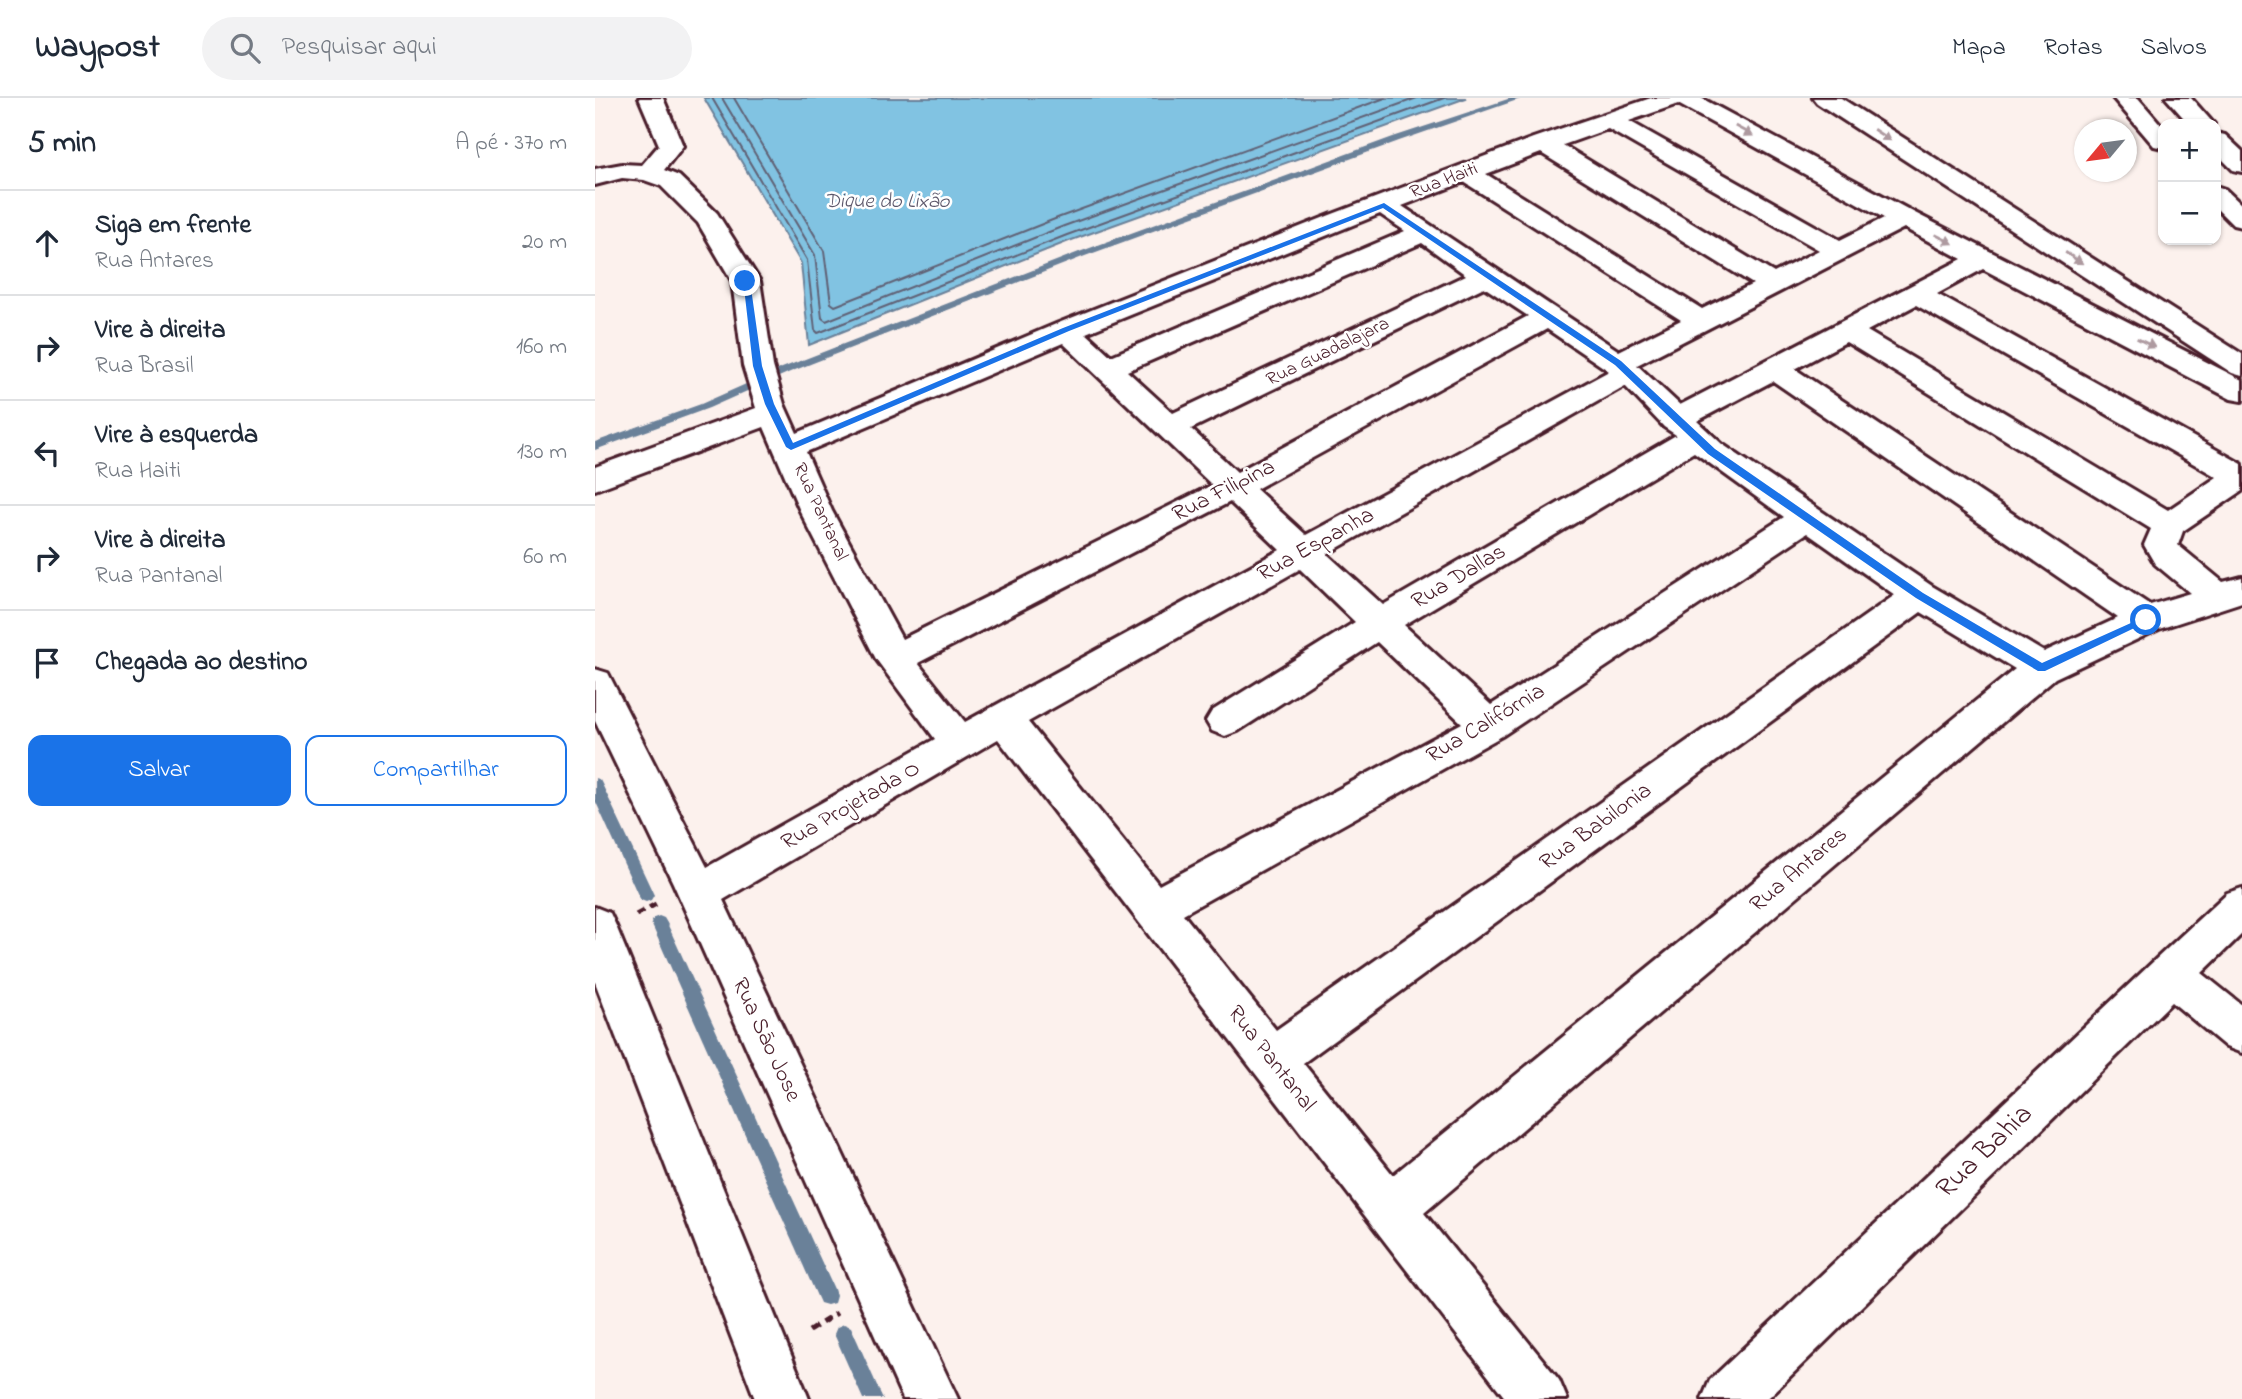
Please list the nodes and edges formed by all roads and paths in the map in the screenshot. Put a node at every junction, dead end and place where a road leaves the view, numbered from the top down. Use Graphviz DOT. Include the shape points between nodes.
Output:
graph roads {
  1 [pos="651,98"];
  2 [pos="1673,98"];
  3 [pos="1684,98"];
  4 [pos="1825,98"];
  5 [pos="2125,98"];
  6 [pos="2178,98"];
  7 [pos="2197,119"];
  8 [pos="1609,120"];
  9 [pos="2158,135"];
  10 [pos="1542,144"];
  11 [pos="2221,145"];
  12 [pos="2242,165"];
  13 [pos="648,173"];
  14 [pos="1467,173"];
  15 [pos="595,177"];
  16 [pos="2221,199"];
  17 [pos="1384,205"];
  18 [pos="1904,218"];
  19 [pos="2242,219"];
  20 [pos="1423,233"];
  21 [pos="1838,250"];
  22 [pos="1982,259"];
  23 [pos="1486,276"];
  24 [pos="1772,284"];
  25 [pos="1916,293"];
  26 [pos="1550,316"];
  27 [pos="1699,320"];
  28 [pos="1066,330"];
  29 [pos="1846,330"];
  30 [pos="2242,367"];
  31 [pos="1623,368"];
  32 [pos="1774,368"];
  33 [pos="1107,369"];
  34 [pos="2242,392"];
  35 [pos="772,408"];
  36 [pos="1170,428"];
  37 [pos="1685,429"];
  38 [pos="791,447"];
  39 [pos="2241,477"];
  40 [pos="595,479"];
  41 [pos="1234,487"];
  42 [pos="1807,518"];
  43 [pos="2169,525"];
  44 [pos="1303,553"];
  45 [pos="2230,593"];
  46 [pos="1920,595"];
  47 [pos="2146,620"];
  48 [pos="1380,624"];
  49 [pos="894,659"];
  50 [pos="2042,668"];
  51 [pos="595,683"];
  52 [pos="1003,719"];
  53 [pos="1225,720"];
  54 [pos="1489,726"];
  55 [pos="960,743"];
  56 [pos="696,888"];
  57 [pos="2242,906"];
  58 [pos="1153,909"];
  59 [pos="597,931"];
  60 [pos="2170,974"];
  61 [pos="2242,1032"];
  62 [pos="1272,1059"];
  63 [pos="1389,1209"];
  64 [pos="878,1285"];
  65 [pos="774,1379"];
  66 [pos="931,1399"];
  67 [pos="1540,1399"];
  68 [pos="1729,1399"];
  1 -- 13 [label="main road" via="671,146"];
  2 -- 8 [label="main road, Rua Haiti"];
  3 -- 18 [label="main road, one-way"];
  4 -- 30 [label="main road, one-way"];
  5 -- 9 [label="main road"];
  6 -- 7 [label="main road"];
  8 -- 10 [label="main road, Rua Haiti"];
  8 -- 21 [label="main road"];
  10 -- 14 [label="main road, Rua Haiti"];
  10 -- 24 [label="main road"];
  11 -- 12 [label="main road"];
  13 -- 15 [label="main road" via="622,171"];
  13 -- 35 [label="main road, Rua Pantanal" via="670,181 708,219 745,281 758,366"];
  14 -- 17 [label="main road, Rua Haiti"];
  14 -- 27 [label="main road"];
  16 -- 19 [label="main road"];
  17 -- 20 [label="main road"];
  17 -- 28 [label="main road, Rua Haiti"];
  18 -- 21 [label="main road, Rua Espanha"];
  18 -- 22 [label="main road, one-way"];
  20 -- 23 [label="main road"];
  20 -- 33 [label="main road"];
  21 -- 24 [label="main road, Rua Espanha"];
  22 -- 25 [label="main road, Rua Dallas"];
  22 -- 34 [label="main road, one-way"];
  23 -- 26 [label="main road"];
  23 -- 36 [label="main road, Rua Guadalajara"];
  24 -- 27 [label="main road, Rua Espanha"];
  25 -- 29 [label="main road, Rua Dallas"];
  25 -- 39 [label="main road"];
  26 -- 31 [label="main road"];
  26 -- 41 [label="main road, Rua Filipina"];
  27 -- 31 [label="main road, Rua Espanha"];
  28 -- 33 [label="main road"];
  28 -- 38 [label="main road, Rua Haiti"];
  29 -- 32 [label="main road, Rua Dallas"];
  29 -- 43 [label="main road"];
  31 -- 37 [label="main road"];
  31 -- 44 [label="main road, Rua Espanha"];
  32 -- 37 [label="main road, Rua Dallas"];
  32 -- 47 [label="main road"];
  33 -- 36 [label="main road"];
  35 -- 38 [label="main road, Rua Pantanal"];
  35 -- 40 [label="main road"];
  36 -- 41 [label="main road"];
  37 -- 42 [label="main road"];
  37 -- 48 [label="main road, Rua Dallas"];
  38 -- 49 [label="main road, Rua Pantanal" via="816,511"];
  39 -- 43 [label="main road"];
  41 -- 44 [label="main road"];
  41 -- 49 [label="main road, Rua Filipina"];
  42 -- 46 [label="main road"];
  42 -- 54 [label="main road, Rua Califórnia"];
  43 -- 45 [label="main road" via="2161,545 2167,556"];
  44 -- 48 [label="main road"];
  44 -- 52 [label="main road, Rua Espanha"];
  45 -- 47 [label="main road, Rua Antares"];
  46 -- 50 [label="main road"];
  46 -- 62 [label="main road, Rua Babilonia"];
  47 -- 50 [label="main road, Rua Antares"];
  48 -- 53 [label="main road, Rua Dallas"];
  48 -- 54 [label="main road"];
  49 -- 55 [label="main road, Rua Pantanal"];
  50 -- 63 [label="main road, Rua Antares"];
  51 -- 56 [label="main road, Rua Sāo Jose"];
  52 -- 55 [label="main road, Rua Projetada O"];
  52 -- 58 [label="main road, Rua Pantanal"];
  54 -- 58 [label="main road, Rua Califórnia"];
  55 -- 56 [label="main road, Rua Projetada O"];
  56 -- 59 [label="path"];
  56 -- 64 [label="main road, Rua Sāo Jose"];
  57 -- 60 [label="main road, Rua Bahia"];
  58 -- 62 [label="main road, Rua Pantanal"];
  59 -- 65 [label="main road"];
  60 -- 61 [label="main road"];
  60 -- 68 [label="main road, Rua Bahia"];
  62 -- 63 [label="main road, Rua Pantanal"];
  63 -- 67 [label="main road, Rua Pantanal"];
  64 -- 65 [label="path"];
  64 -- 66 [label="main road, Rua Sāo Jose"];
}
